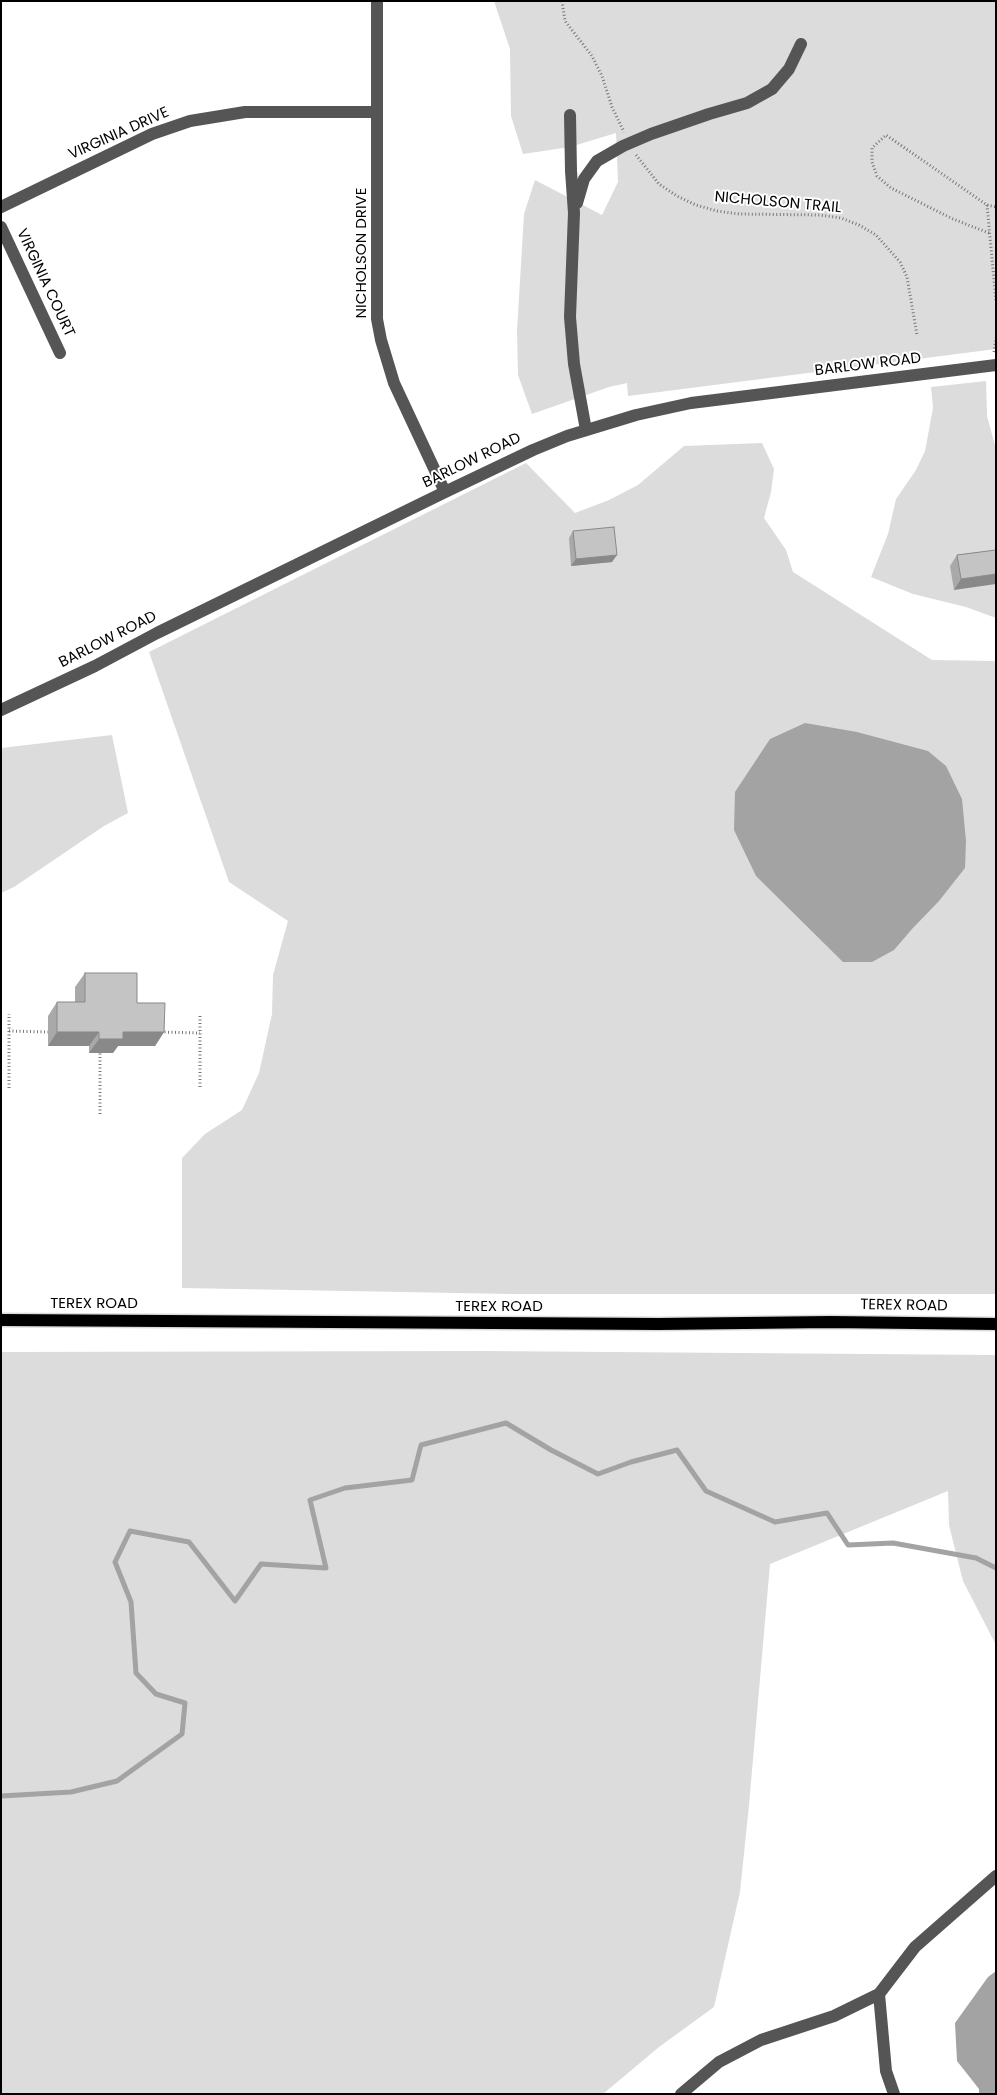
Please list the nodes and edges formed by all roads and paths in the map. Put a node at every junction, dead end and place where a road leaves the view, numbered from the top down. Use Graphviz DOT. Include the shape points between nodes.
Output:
graph roads {
  1 [pos="377,1"];
  2 [pos="562,1"];
  3 [pos="801,44"];
  4 [pos="377,112"];
  5 [pos="570,116"];
  6 [pos="629,143"];
  7 [pos="987,205"];
  8 [pos="1,207"];
  9 [pos="996,207"];
  10 [pos="574,213"];
  11 [pos="1,227"];
  12 [pos="989,233"];
  13 [pos="996,301"];
  14 [pos="916,335"];
  15 [pos="60,353"];
  16 [pos="996,365"];
  17 [pos="586,430"];
  18 [pos="445,492"];
  19 [pos="1,710"];
  20 [pos="9,1014"];
  21 [pos="200,1016"];
  22 [pos="9,1031"];
  23 [pos="48,1032"];
  24 [pos="155,1032"];
  25 [pos="200,1033"];
  26 [pos="100,1053"];
  27 [pos="9,1088"];
  28 [pos="200,1089"];
  29 [pos="100,1114"];
  30 [pos="1,1320"];
  31 [pos="996,1324"];
  32 [pos="996,1876"];
  33 [pos="879,1994"];
  34 [pos="681,2094"];
  35 [pos="894,2094"];
  1 -- 4 [label="street, NICHOLSON DRIVE"];
  2 -- 6 [label="path, NICHOLSON TRAIL" via="565,21 592,56"];
  3 -- 6 [label="street" via="789,69 772,89 756,99"];
  4 -- 8 [label="street, VIRGINIA DRIVE" via="245,112 190,121 152,134"];
  4 -- 18 [label="street, NICHOLSON DRIVE" via="377,319 394,383"];
  5 -- 10 [label="street"];
  6 -- 10 [label="street" via="598,161 584,179"];
  6 -- 14 [label="path, NICHOLSON TRAIL" via="660,184 696,205 740,214 842,218 876,235 900,262 907,278"];
  7 -- 9 [label="path"];
  7 -- 12 [label="path"];
  7 -- 12 [label="path" via="886,135 872,148 877,176 891,188"];
  10 -- 17 [label="street" via="570,317 574,364"];
  11 -- 15 [label="street, VIRGINIA COURT"];
  12 -- 13 [label="path"];
  16 -- 17 [label="street, BARLOW ROAD" via="691,403"];
  17 -- 18 [label="street, BARLOW ROAD" via="533,450"];
  18 -- 19 [label="street, BARLOW ROAD"];
  20 -- 22 [label="path"];
  21 -- 25 [label="path"];
  22 -- 23 [label="path"];
  22 -- 27 [label="path"];
  24 -- 25 [label="path"];
  25 -- 28 [label="path"];
  26 -- 29 [label="path"];
  30 -- 31 [label="main road, TEREX ROAD"];
  32 -- 33 [label="street" via="915,1946"];
  33 -- 34 [label="street" via="834,2016 761,2040 719,2062"];
  33 -- 35 [label="street" via="886,2071"];
}
